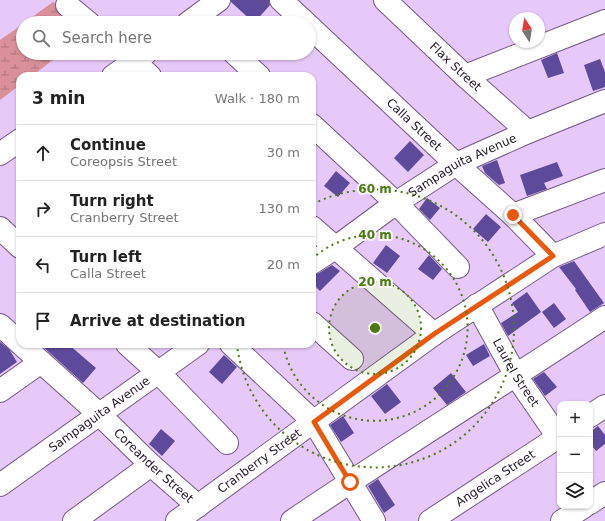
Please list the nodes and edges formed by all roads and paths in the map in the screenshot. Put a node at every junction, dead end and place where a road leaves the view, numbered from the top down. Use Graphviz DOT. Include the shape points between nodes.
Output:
graph roads {
  1 [pos="219,0"];
  2 [pos="281,0"];
  3 [pos="385,0"];
  4 [pos="67,5"];
  5 [pos="80,16"];
  6 [pos="201,16"];
  7 [pos="298,16"];
  8 [pos="605,21"];
  9 [pos="316,33"];
  10 [pos="242,60"];
  11 [pos="139,61"];
  12 [pos="120,72"];
  13 [pos="255,72"];
  14 [pos="465,76"];
  15 [pos="605,101"];
  16 [pos="316,129"];
  17 [pos="528,132"];
  18 [pos="456,164"];
  19 [pos="605,180"];
  20 [pos="396,203"];
  21 [pos="513,215"];
  22 [pos="0,228"];
  23 [pos="316,231"];
  24 [pos="605,234"];
  25 [pos="16,243"];
  26 [pos="335,248"];
  27 [pos="553,256"];
  28 [pos="316,260"];
  29 [pos="458,267"];
  30 [pos="477,305"];
  31 [pos="605,317"];
  32 [pos="0,325"];
  33 [pos="316,327"];
  34 [pos="434,334"];
  35 [pos="16,340"];
  36 [pos="25,348"];
  37 [pos="131,348"];
  38 [pos="193,348"];
  39 [pos="235,348"];
  40 [pos="352,359"];
  41 [pos="41,362"];
  42 [pos="159,373"];
  43 [pos="516,376"];
  44 [pos="0,391"];
  45 [pos="605,406"];
  46 [pos="99,414"];
  47 [pos="593,414"];
  48 [pos="314,422"];
  49 [pos="557,433"];
  50 [pos="558,437"];
  51 [pos="227,443"];
  52 [pos="151,465"];
  53 [pos="350,482"];
  54 [pos="0,485"];
  55 [pos="605,493"];
  56 [pos="593,501"];
  57 [pos="198,506"];
  58 [pos="580,509"];
  59 [pos="438,519"];
  60 [pos="74,521"];
  61 [pos="177,521"];
  62 [pos="292,521"];
  63 [pos="374,521"];
  64 [pos="562,521"];
  1 -- 6 [label="street"];
  2 -- 7 [label="street"];
  3 -- 14 [label="street, Flax Street"];
  4 -- 5 [label="street"];
  8 -- 14 [label="street"];
  9 -- 18 [label="street, Calla Street"];
  10 -- 13 [label="street"];
  11 -- 12 [label="street"];
  14 -- 17 [label="street, Flax Street"];
  15 -- 17 [label="street, Sampaguita Avenue"];
  16 -- 20 [label="street"];
  17 -- 18 [label="street, Sampaguita Avenue"];
  18 -- 20 [label="street, Sampaguita Avenue"];
  18 -- 21 [label="street, Calla Street"];
  19 -- 21 [label="street"];
  20 -- 26 [label="street, Sampaguita Avenue"];
  20 -- 29 [label="street"];
  21 -- 27 [label="street, Calla Street"];
  22 -- 25 [label="street"];
  23 -- 26 [label="street"];
  24 -- 27 [label="street, Cranberry Street"];
  26 -- 28 [label="street, Sampaguita Avenue"];
  26 -- 34 [label="street"];
  27 -- 30 [label="street, Cranberry Street"];
  30 -- 34 [label="street, Cranberry Street"];
  30 -- 43 [label="street, Laurel Street"];
  31 -- 43 [label="street"];
  32 -- 35 [label="street, Coreander Street"];
  33 -- 40 [label="street"];
  34 -- 48 [label="street, Cranberry Street"];
  36 -- 41 [label="street, Coreander Street"];
  37 -- 42 [label="street"];
  38 -- 42 [label="street, Sampaguita Avenue"];
  39 -- 48 [label="street"];
  41 -- 44 [label="street"];
  41 -- 46 [label="street, Coreander Street"];
  42 -- 46 [label="street, Sampaguita Avenue"];
  42 -- 51 [label="street"];
  43 -- 49 [label="street, Laurel Street"];
  43 -- 53 [label="street"];
  45 -- 47 [label="street"];
  46 -- 52 [label="street, Coreander Street"];
  46 -- 54 [label="street, Sampaguita Avenue"];
  48 -- 53 [label="street"];
  48 -- 57 [label="street, Cranberry Street"];
  50 -- 59 [label="street, Angelica Street"];
  52 -- 57 [label="street, Coreander Street"];
  52 -- 60 [label="street"];
  53 -- 62 [label="street"];
  53 -- 63 [label="street"];
  55 -- 56 [label="street"];
  57 -- 61 [label="street, Cranberry Street"];
  58 -- 64 [label="street"];
}
